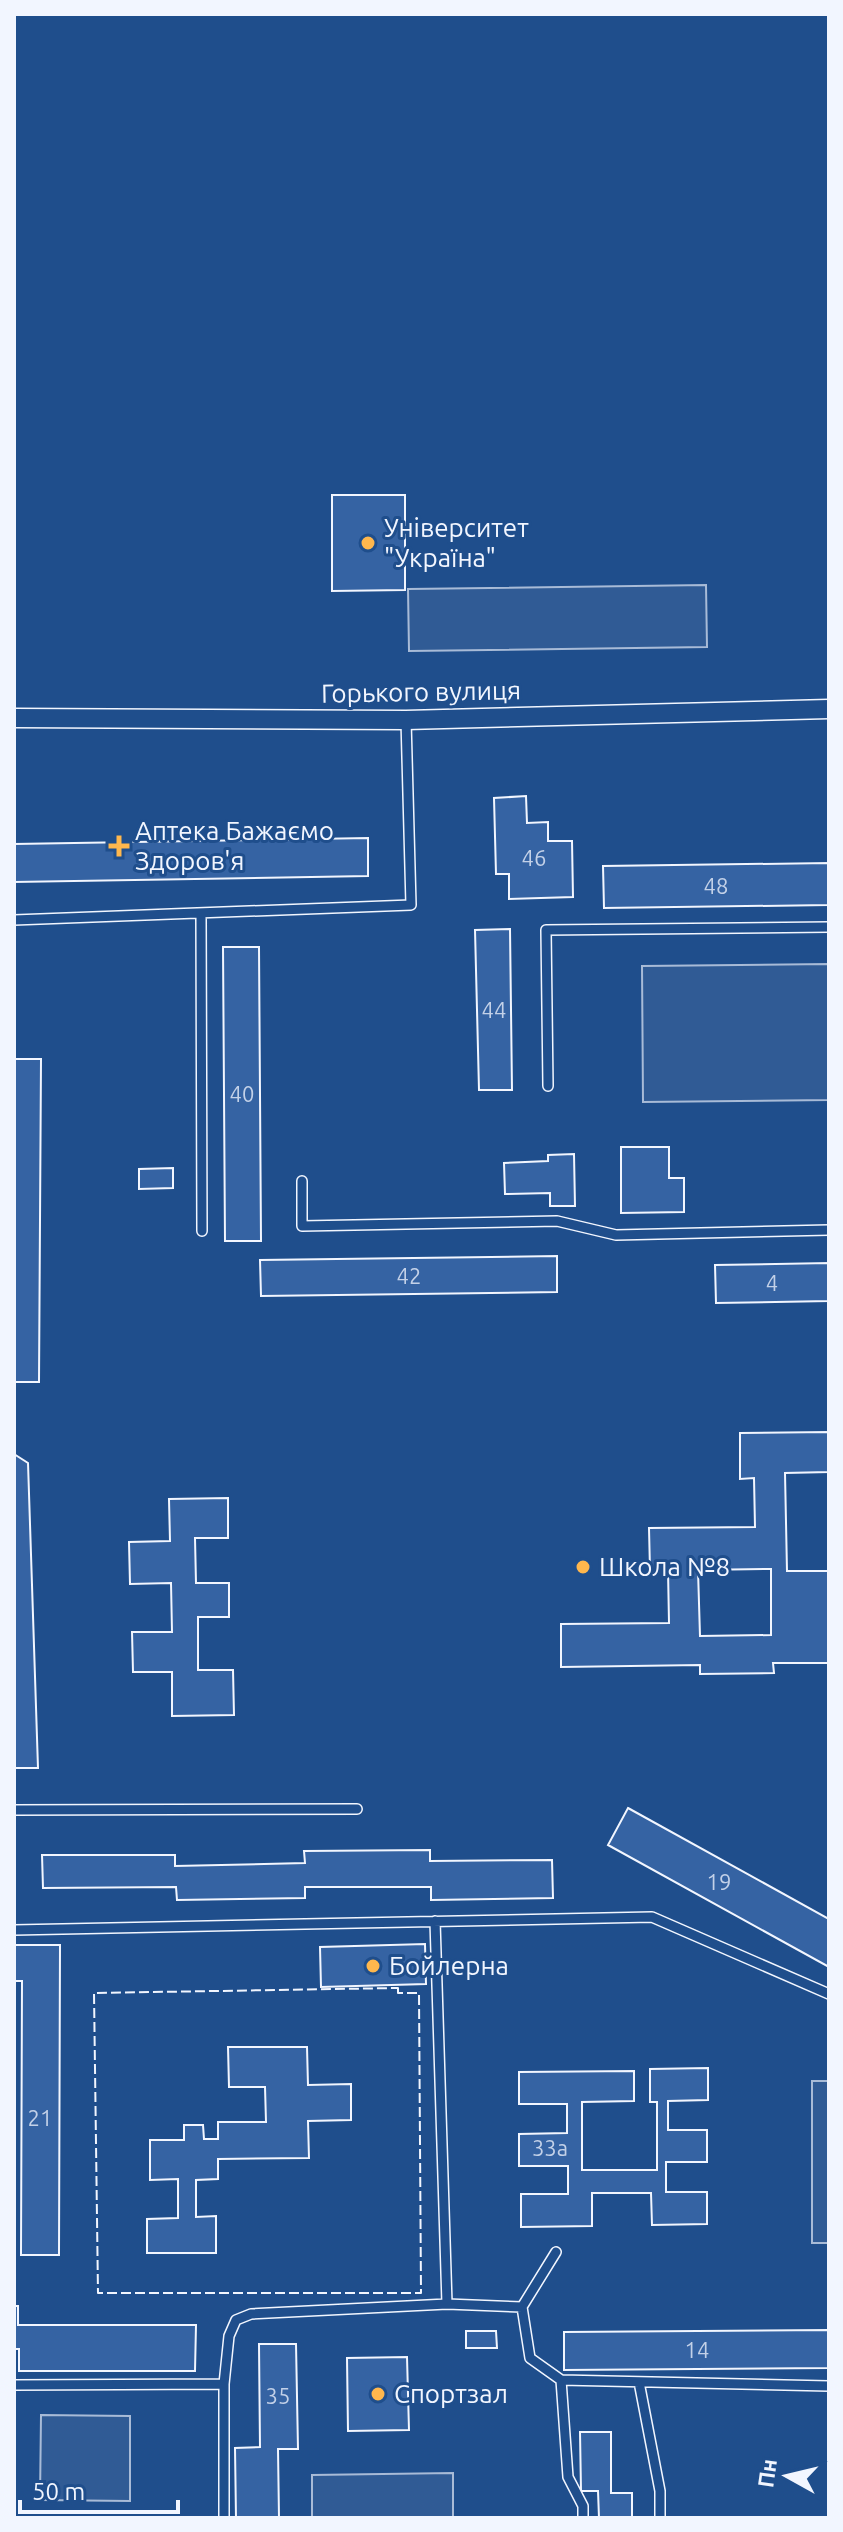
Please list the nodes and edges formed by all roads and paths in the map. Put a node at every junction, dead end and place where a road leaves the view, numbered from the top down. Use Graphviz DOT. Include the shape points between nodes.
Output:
graph roads {
  1 [pos="829,709"];
  2 [pos="14,718"];
  3 [pos="406,720"];
  4 [pos="201,913"];
  5 [pos="14,920"];
  6 [pos="829,927"];
  7 [pos="548,1086"];
  8 [pos="302,1181"];
  9 [pos="829,1230"];
  10 [pos="202,1231"];
  11 [pos="357,1809"];
  12 [pos="14,1810"];
  13 [pos="435,1921"];
  14 [pos="14,1930"];
  15 [pos="829,1994"];
  16 [pos="556,2252"];
  17 [pos="447,2304"];
  18 [pos="522,2307"];
  19 [pos="561,2380"];
  20 [pos="639,2382"];
  21 [pos="224,2384"];
  22 [pos="14,2385"];
  23 [pos="829,2386"];
  24 [pos="224,2518"];
  25 [pos="583,2518"];
  26 [pos="660,2518"];
  1 -- 3 [label="street, Горького вулиця"];
  2 -- 3 [label="street, Горького вулиця"];
  3 -- 4 [label="lane" via="411,905"];
  4 -- 5 [label="lane"];
  4 -- 10 [label="lane"];
  6 -- 7 [label="lane" via="546,930"];
  8 -- 9 [label="lane" via="302,1226 557,1221 616,1235"];
  11 -- 12 [label="lane"];
  13 -- 14 [label="lane"];
  13 -- 15 [label="lane" via="652,1917"];
  13 -- 17 [label="lane"];
  16 -- 18 [label="lane"];
  17 -- 18 [label="lane"];
  17 -- 21 [label="lane" via="251,2314 236,2320 229,2336"];
  18 -- 19 [label="lane" via="530,2358"];
  19 -- 20 [label="lane"];
  19 -- 25 [label="lane" via="568,2477 583,2506"];
  20 -- 23 [label="lane"];
  20 -- 26 [label="lane" via="660,2491"];
  21 -- 22 [label="lane"];
  21 -- 24 [label="lane"];
}
